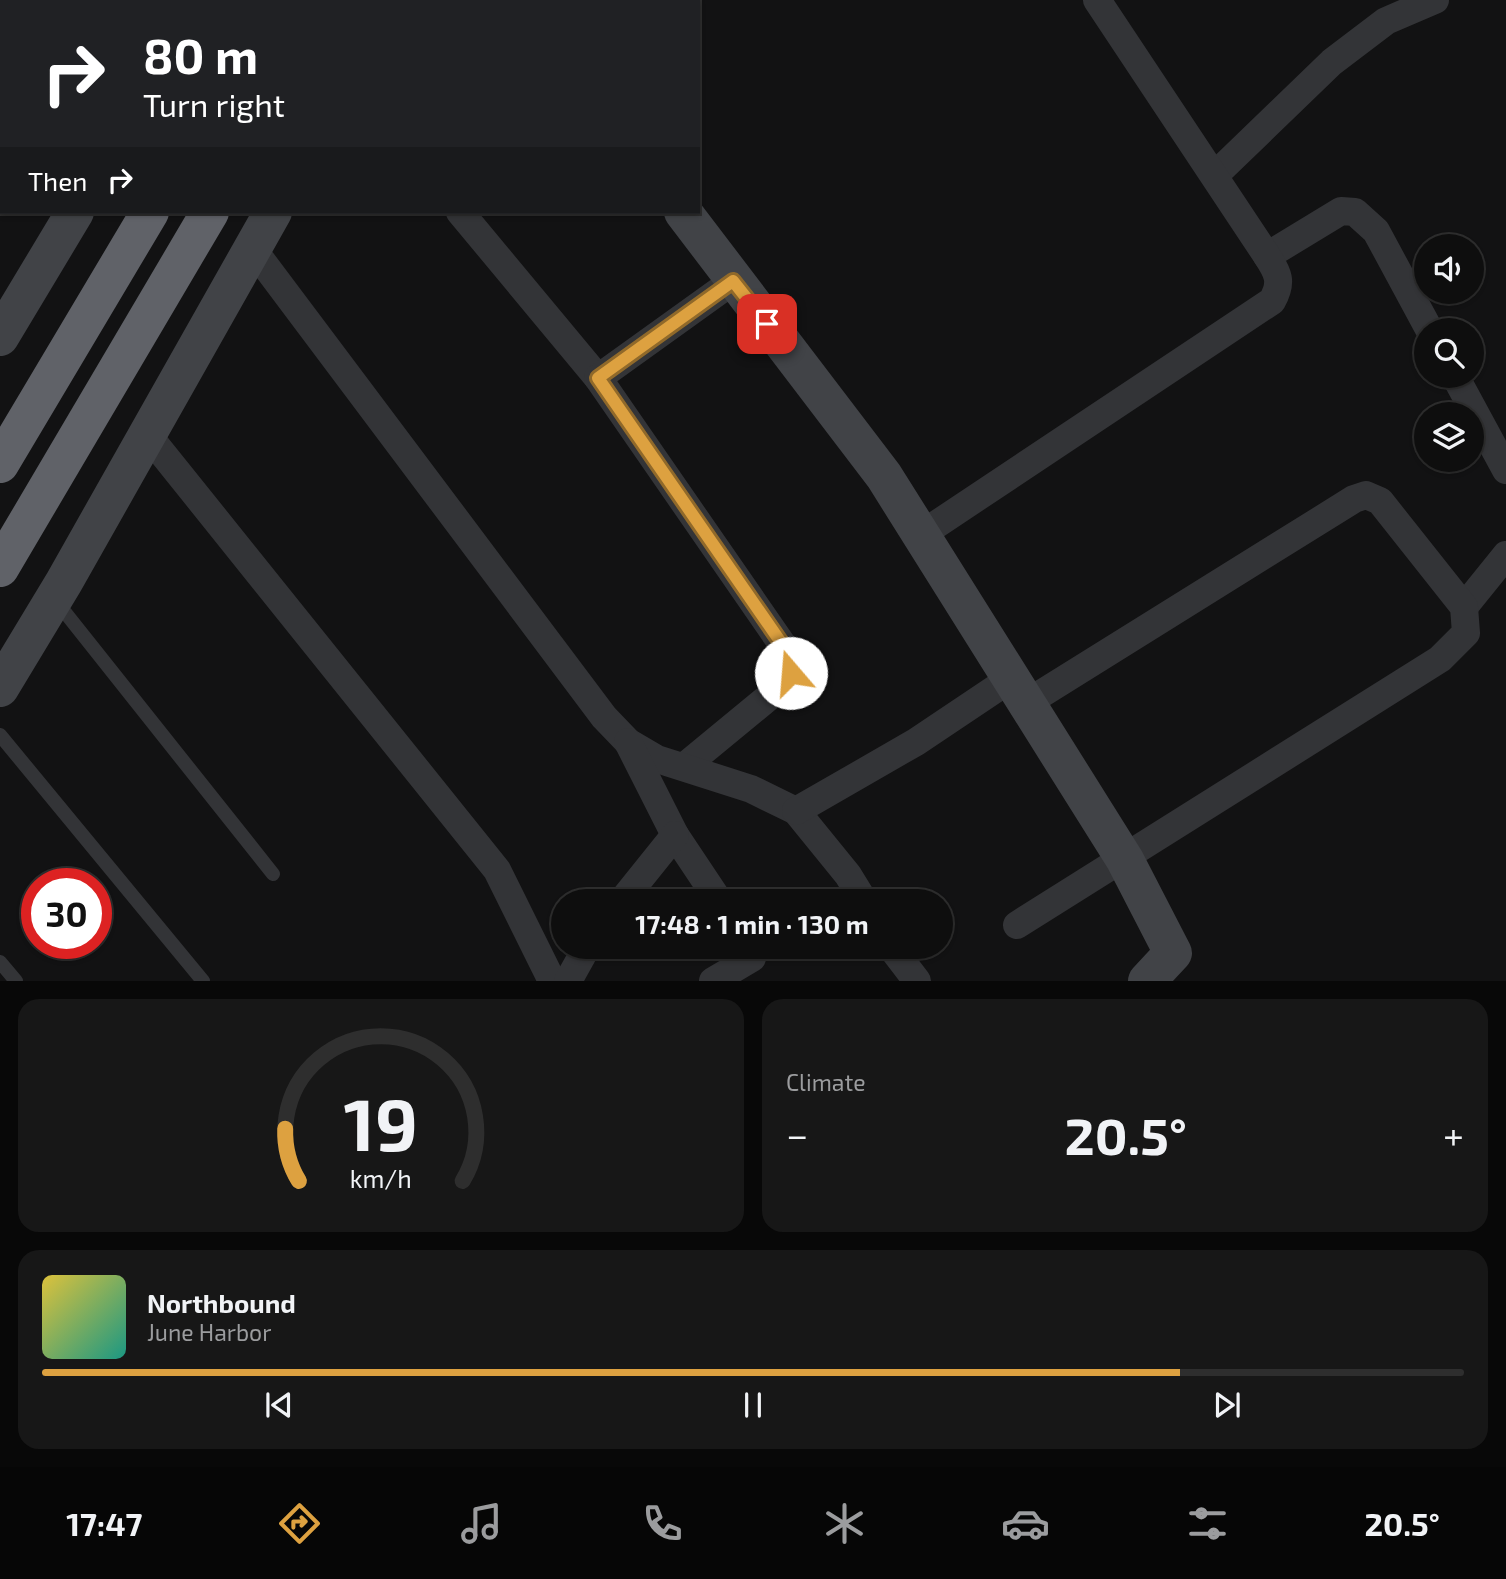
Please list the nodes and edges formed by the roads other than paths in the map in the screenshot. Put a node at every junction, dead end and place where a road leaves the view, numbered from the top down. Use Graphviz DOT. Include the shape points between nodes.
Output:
graph roads {
  1 [pos="1097,0"];
  2 [pos="1435,0"];
  3 [pos="1215,175"];
  4 [pos="74,214"];
  5 [pos="149,214"];
  6 [pos="209,214"];
  7 [pos="272,214"];
  8 [pos="462,214"];
  9 [pos="684,214"];
  10 [pos="252,248"];
  11 [pos="1267,256"];
  12 [pos="733,281"];
  13 [pos="1423,318"];
  14 [pos="0,337"];
  15 [pos="598,378"];
  16 [pos="1462,388"];
  17 [pos="147,435"];
  18 [pos="0,464"];
  19 [pos="1506,470"];
  20 [pos="922,534"];
  21 [pos="4,552"];
  22 [pos="1506,555"];
  23 [pos="54,598"];
  24 [pos="1464,607"];
  25 [pos="0,688"];
  26 [pos="1018,691"];
  27 [pos="0,735"];
  28 [pos="628,742"];
  29 [pos="684,766"];
  30 [pos="796,811"];
  31 [pos="676,835"];
  32 [pos="1125,860"];
  33 [pos="273,874"];
  34 [pos="632,889"];
  35 [pos="711,889"];
  36 [pos="857,889"];
  37 [pos="1017,926"];
  38 [pos="580,959"];
  39 [pos="901,959"];
  40 [pos="0,962"];
  41 [pos="747,962"];
  42 [pos="1146,980"];
  43 [pos="16,981"];
  44 [pos="203,981"];
  45 [pos="552,981"];
  46 [pos="568,981"];
  47 [pos="713,981"];
  48 [pos="918,981"];
  1 -- 3 [label="street"];
  2 -- 3 [label="street" via="1386,21 1332,62"];
  3 -- 11 [label="street"];
  4 -- 14 [label="street"];
  5 -- 18 [label="highway"];
  6 -- 21 [label="highway"];
  7 -- 10 [label="street"];
  8 -- 15 [label="street"];
  9 -- 12 [label="street"];
  10 -- 17 [label="street"];
  10 -- 28 [label="street" via="604,717"];
  11 -- 13 [label="street" via="1341,211 1355,212 1376,231"];
  11 -- 20 [label="street" via="1280,287 1272,301"];
  12 -- 15 [label="street"];
  12 -- 20 [label="street" via="884,476"];
  15 -- 29 [label="street" via="791,657 791,673 782,686"];
  16 -- 19 [label="street"];
  17 -- 23 [label="street"];
  17 -- 45 [label="street" via="496,870"];
  20 -- 26 [label="street"];
  22 -- 24 [label="street"];
  23 -- 25 [label="street"];
  23 -- 33 [label="lane"];
  24 -- 26 [label="street" via="1380,501 1366,495"];
  24 -- 32 [label="street" via="1466,633 1440,659"];
  26 -- 30 [label="street" via="916,742"];
  26 -- 32 [label="street"];
  27 -- 44 [label="lane"];
  28 -- 29 [label="street" via="657,759"];
  28 -- 31 [label="street"];
  29 -- 30 [label="street" via="751,789"];
  30 -- 36 [label="street"];
  31 -- 34 [label="street"];
  31 -- 35 [label="street"];
  32 -- 37 [label="street"];
  32 -- 42 [label="street" via="1173,953"];
  38 -- 46 [label="street"];
  39 -- 48 [label="street"];
  40 -- 43 [label="lane"];
  41 -- 47 [label="street"];
}
